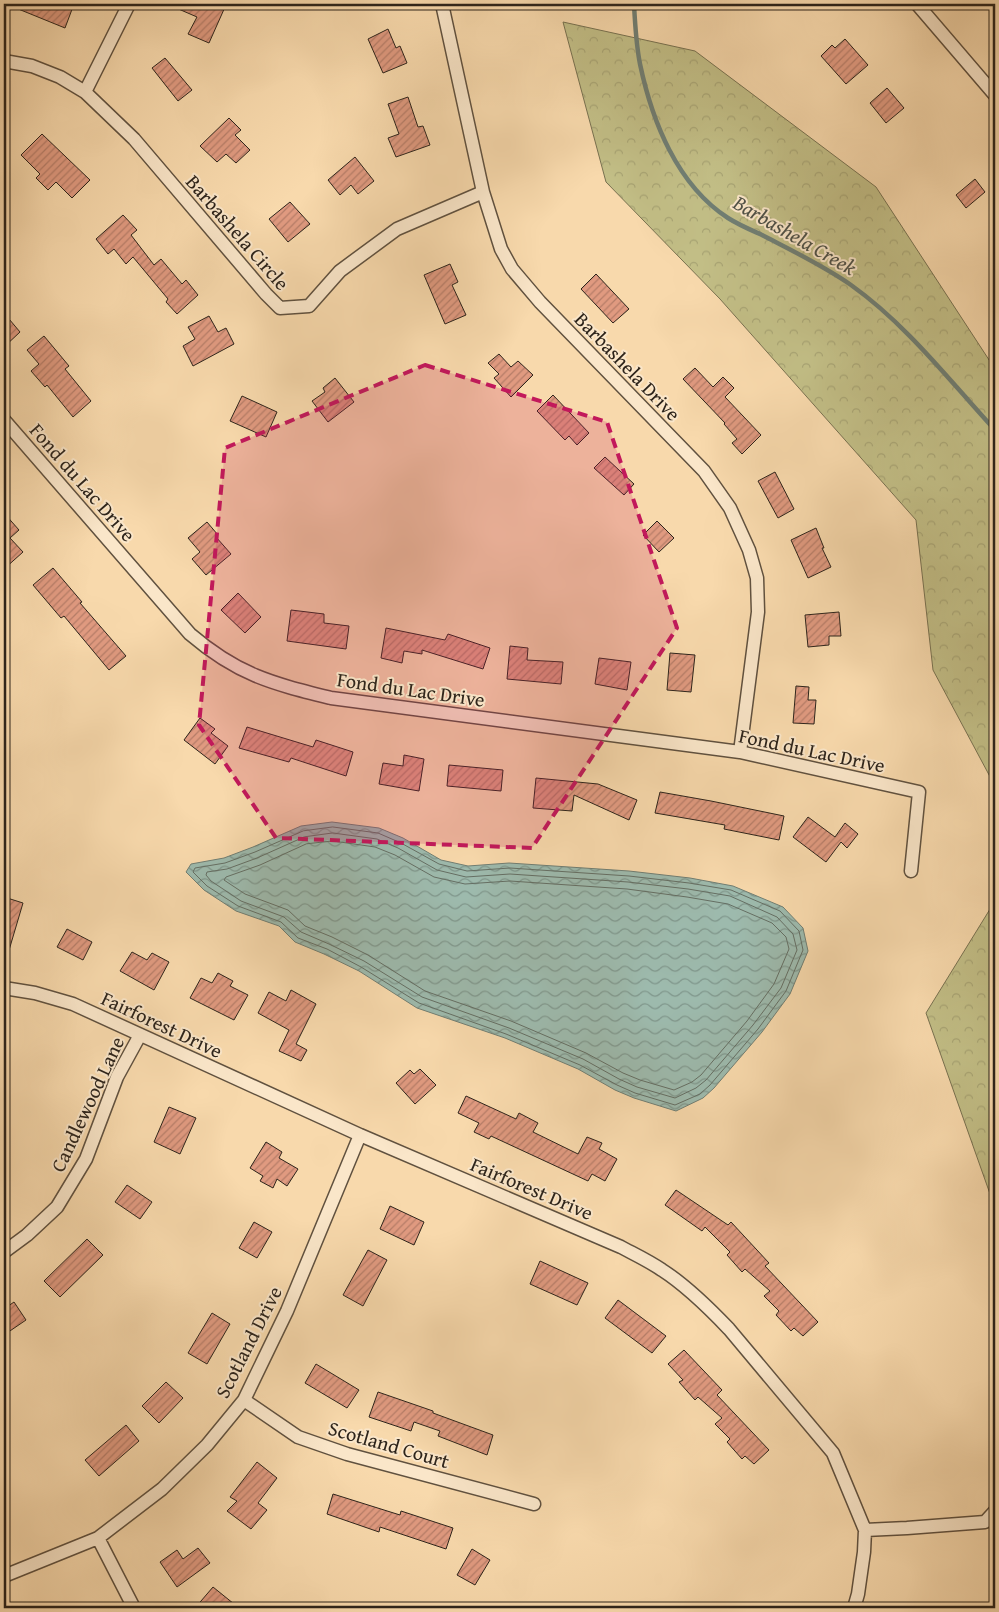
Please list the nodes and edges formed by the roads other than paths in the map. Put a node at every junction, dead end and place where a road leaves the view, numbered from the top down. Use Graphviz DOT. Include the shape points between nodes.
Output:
graph roads {
  1 [pos="129,4"];
  2 [pos="442,4"];
  3 [pos="917,4"];
  4 [pos="4,61"];
  5 [pos="85,92"];
  6 [pos="995,95"];
  7 [pos="483,192"];
  8 [pos="4,420"];
  9 [pos="740,752"];
  10 [pos="911,872"];
  11 [pos="4,988"];
  12 [pos="140,1035"];
  13 [pos="360,1135"];
  14 [pos="4,1252"];
  15 [pos="244,1400"];
  16 [pos="534,1504"];
  17 [pos="995,1511"];
  18 [pos="865,1530"];
  19 [pos="98,1538"];
  20 [pos="4,1576"];
  21 [pos="134,1608"];
  22 [pos="854,1608"];
  1 -- 5 [label="street"];
  2 -- 7 [label="street, Barbashela Drive"];
  3 -- 6 [label="street"];
  4 -- 5 [label="street, Barbashela Circle" via="32,66"];
  5 -- 7 [label="street, Barbashela Circle" via="134,139 280,308 309,306 340,271 397,229"];
  7 -- 9 [label="street, Barbashela Drive" via="501,249 512,269 704,471 730,508 740,529 757,578 758,612"];
  8 -- 9 [label="street, Fond du Lac Drive" via="190,634 246,673 331,698"];
  9 -- 10 [label="street, Fond du Lac Drive" via="919,792"];
  11 -- 12 [label="street, Fairforest Drive" via="73,1004"];
  12 -- 13 [label="street, Fairforest Drive"];
  12 -- 14 [label="street, Candlewood Lane" via="117,1077 86,1159 57,1207"];
  13 -- 15 [label="street, Scotland Drive" via="287,1311"];
  13 -- 18 [label="street, Fairforest Drive" via="621,1247 679,1282 729,1329 832,1453"];
  15 -- 16 [label="street, Scotland Court" via="298,1437 347,1454"];
  15 -- 19 [label="street, Scotland Drive" via="207,1445 162,1489"];
  17 -- 18 [label="street" via="985,1522"];
  18 -- 22 [label="street, Fairforest Drive"];
  19 -- 20 [label="street, Scotland Drive"];
  19 -- 21 [label="street"];
}
